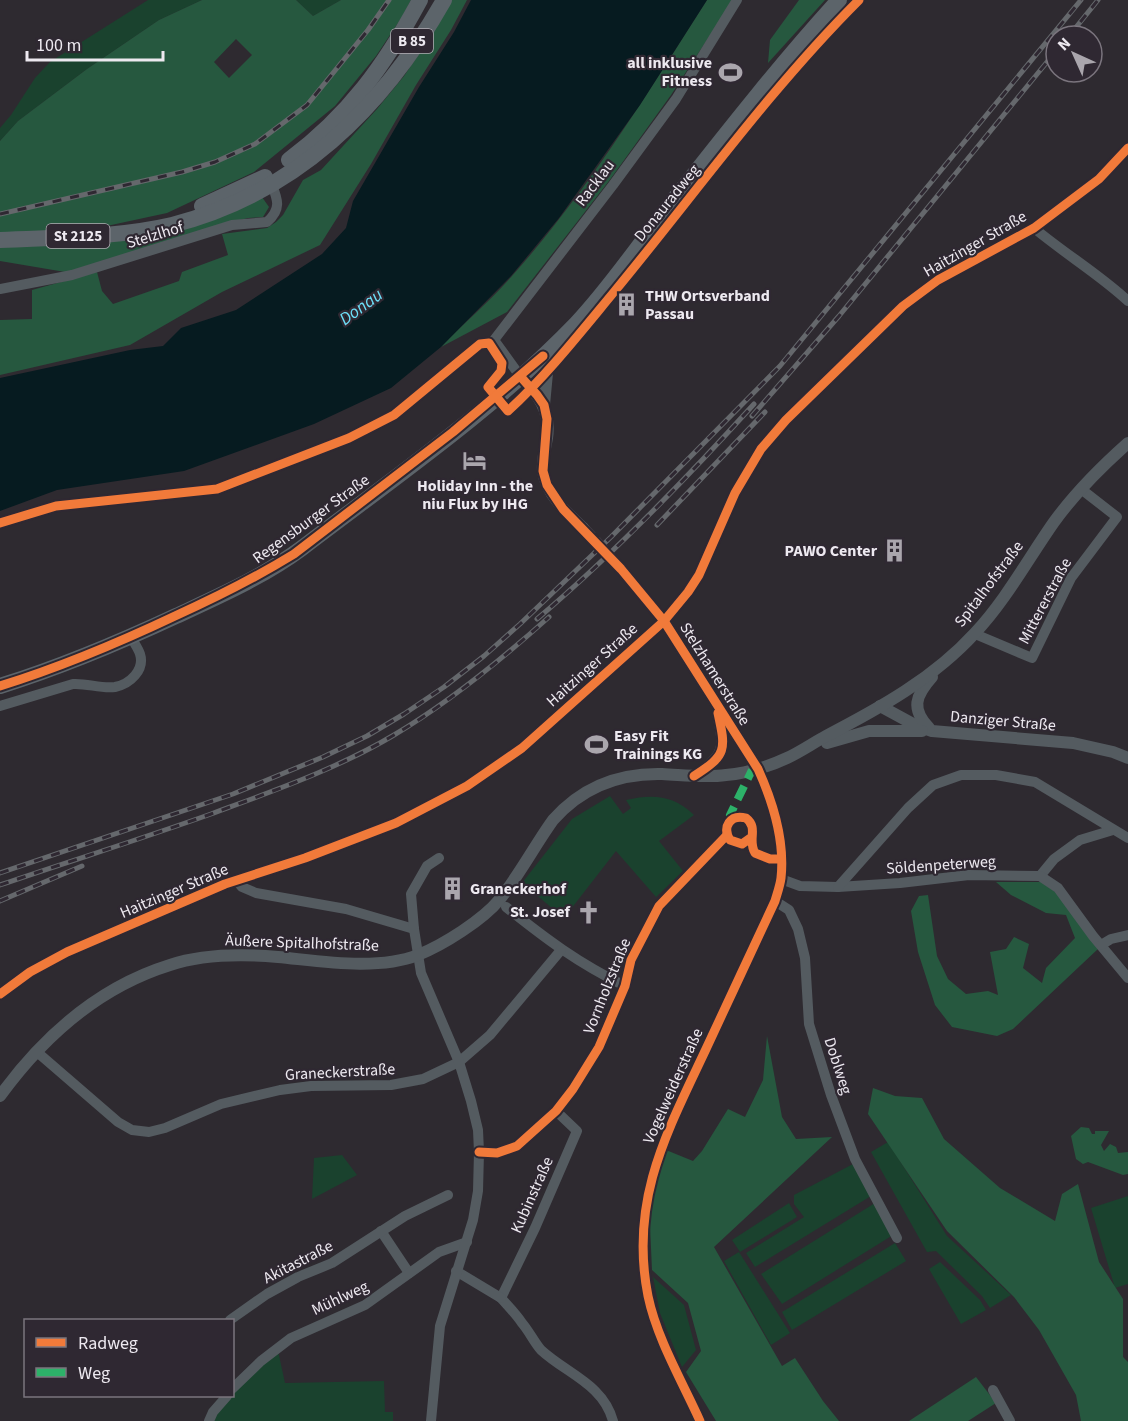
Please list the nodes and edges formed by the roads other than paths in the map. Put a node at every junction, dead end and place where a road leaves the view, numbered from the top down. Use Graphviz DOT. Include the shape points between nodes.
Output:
graph roads {
  1 [pos="420,0"];
  2 [pos="431,0"];
  3 [pos="444,0"];
  4 [pos="737,0"];
  5 [pos="839,0"];
  6 [pos="384,76"];
  7 [pos="1128,148"];
  8 [pos="270,180"];
  9 [pos="1034,228"];
  10 [pos="0,240"];
  11 [pos="0,289"];
  12 [pos="1128,301"];
  13 [pos="543,356"];
  14 [pos="520,376"];
  15 [pos="544,405"];
  16 [pos="1128,443"];
  17 [pos="1081,489"];
  18 [pos="583,528"];
  19 [pos="621,569"];
  20 [pos="664,621"];
  21 [pos="975,634"];
  22 [pos="131,637"];
  23 [pos="948,659"];
  24 [pos="0,686"];
  25 [pos="716,704"];
  26 [pos="0,706"];
  27 [pos="879,706"];
  28 [pos="932,731"];
  29 [pos="787,758"];
  30 [pos="1128,758"];
  31 [pos="758,769"];
  32 [pos="694,776"];
  33 [pos="1113,830"];
  34 [pos="727,835"];
  35 [pos="752,837"];
  36 [pos="1128,838"];
  37 [pos="438,858"];
  38 [pos="781,859"];
  39 [pos="1040,876"];
  40 [pos="781,879"];
  41 [pos="237,881"];
  42 [pos="838,887"];
  43 [pos="775,901"];
  44 [pos="506,907"];
  45 [pos="414,928"];
  46 [pos="1128,935"];
  47 [pos="1101,945"];
  48 [pos="561,950"];
  49 [pos="418,955"];
  50 [pos="1128,978"];
  51 [pos="625,986"];
  52 [pos="0,994"];
  53 [pos="37,1052"];
  54 [pos="459,1062"];
  55 [pos="0,1096"];
  56 [pos="556,1111"];
  57 [pos="479,1152"];
  58 [pos="448,1195"];
  59 [pos="381,1231"];
  60 [pos="897,1238"];
  61 [pos="466,1242"];
  62 [pos="456,1271"];
  63 [pos="409,1273"];
  64 [pos="501,1298"];
  65 [pos="231,1319"];
  66 [pos="234,1387"];
  67 [pos="993,1390"];
  68 [pos="225,1397"];
  69 [pos="209,1421"];
  70 [pos="430,1421"];
  71 [pos="614,1421"];
  72 [pos="700,1421"];
  73 [pos="1010,1421"];
  1 -- 6 [label="main road"];
  2 -- 6 [label="main road, B 85"];
  3 -- 6 [label="main road" via="425,34"];
  4 -- 14 [label="street, Racklau" via="676,99 494,340"];
  5 -- 13 [label="main road, Regensburger Straße" via="747,107 610,283"];
  6 -- 8 [label="main road, St 2125" via="371,103 331,141"];
  7 -- 9 [label="street, Haitzinger Straße" via="1099,179"];
  8 -- 10 [label="main road, St 2125" via="227,207 171,225 108,235"];
  8 -- 11 [label="street, Stelzlhof" via="278,204 267,222 232,225 72,275"];
  9 -- 12 [label="street"];
  9 -- 20 [label="street, Haitzinger Straße" via="938,280 903,306 786,420 761,449 735,493 699,575"];
  13 -- 14 [label="main road, Regensburger Straße"];
  13 -- 15 [label="street" via="547,373"];
  14 -- 15 [label="street"];
  14 -- 22 [label="main road, Regensburger Straße" via="294,554 230,592"];
  15 -- 18 [label="street" via="547,436 543,471 547,485 563,509"];
  16 -- 17 [label="street, Spitalhofstraße"];
  17 -- 21 [label="street, Spitalhofstraße"];
  17 -- 21 [label="street, Mittererstraße" via="1117,517 1071,578 1032,658"];
  19 -- 20 [label="street, Stelzhamerstraße"];
  20 -- 25 [label="street, Stelzhamerstraße"];
  20 -- 41 [label="street, Haitzinger Straße" via="522,748 468,786 396,823"];
  21 -- 23 [label="street, Spitalhofstraße"];
  22 -- 24 [label="main road, Regensburger Straße"];
  22 -- 26 [label="street" via="141,655 141,665 126,683 114,687 73,684"];
  23 -- 27 [label="street, Spitalhofstraße"];
  23 -- 28 [label="street" via="925,685 916,703 921,719"];
  25 -- 31 [label="street, Stelzhamerstraße"];
  25 -- 32 [label="street" via="723,746 714,764"];
  27 -- 28 [label="street, Danziger Straße"];
  27 -- 29 [label="street, Spitalhofstraße"];
  28 -- 29 [label="street" via="868,730"];
  28 -- 30 [label="street, Danziger Straße" via="1073,744"];
  29 -- 31 [label="street, Spitalhofstraße"];
  31 -- 32 [label="street, Äußere Spitalhofstraße" via="725,776"];
  31 -- 38 [label="street, Vogelweiderstraße" via="776,818"];
  32 -- 49 [label="street, Äußere Spitalhofstraße" via="634,775 578,796 554,820 498,901 475,921"];
  33 -- 36 [label="street"];
  33 -- 39 [label="street" via="1080,840 1054,859"];
  33 -- 42 [label="street" via="1035,782 996,775 961,775 933,785"];
  34 -- 35 [label="street" via="736,843"];
  34 -- 35 [label="street, Vornholzstraße" via="729,822 740,817 750,821"];
  34 -- 51 [label="street, Vornholzstraße" via="659,906 632,960"];
  35 -- 38 [label="street, Vornholzstraße" via="755,853"];
  37 -- 45 [label="street" via="427,866 411,894"];
  38 -- 40 [label="street, Vogelweiderstraße"];
  39 -- 42 [label="street, Söldenpeterweg" via="969,875"];
  39 -- 47 [label="street" via="1058,888"];
  40 -- 42 [label="street, Söldenpeterweg" via="800,886"];
  40 -- 43 [label="street, Vogelweiderstraße"];
  41 -- 45 [label="street" via="256,893 346,909"];
  41 -- 52 [label="street, Haitzinger Straße" via="67,952"];
  43 -- 60 [label="street, Doblweg" via="789,910 798,928 805,958 809,1024 831,1095 855,1159"];
  43 -- 72 [label="street, Vogelweiderstraße" via="663,1140 647,1203 643,1247 649,1298 662,1340"];
  44 -- 48 [label="street"];
  45 -- 49 [label="street"];
  46 -- 47 [label="street"];
  47 -- 50 [label="street"];
  48 -- 51 [label="street"];
  48 -- 54 [label="street, Graneckerstraße" via="490,1035"];
  49 -- 53 [label="street, Äußere Spitalhofstraße" via="358,963 242,955 192,959 169,965 97,999"];
  49 -- 54 [label="street" via="421,973"];
  51 -- 56 [label="street, Vornholzstraße" via="598,1047"];
  53 -- 54 [label="street, Graneckerstraße" via="118,1122 132,1130 149,1132 220,1104 255,1095 311,1086 391,1085 423,1079"];
  53 -- 55 [label="street, Äußere Spitalhofstraße"];
  54 -- 57 [label="street" via="478,1130"];
  56 -- 57 [label="street, Vornholzstraße" via="517,1146 497,1153"];
  56 -- 64 [label="street, Kubinstraße" via="577,1131"];
  57 -- 61 [label="street" via="478,1191"];
  58 -- 59 [label="street, Akitastraße"];
  59 -- 63 [label="street"];
  59 -- 65 [label="street, Akitastraße" via="332,1263 267,1294"];
  61 -- 62 [label="street"];
  61 -- 63 [label="street, Mühlweg" via="439,1252"];
  62 -- 64 [label="street"];
  62 -- 70 [label="street" via="440,1326"];
  63 -- 66 [label="street, Mühlweg" via="365,1305 291,1338"];
  64 -- 71 [label="street" via="540,1348 602,1396"];
  67 -- 73 [label="street"];
  68 -- 69 [label="street"];
}
